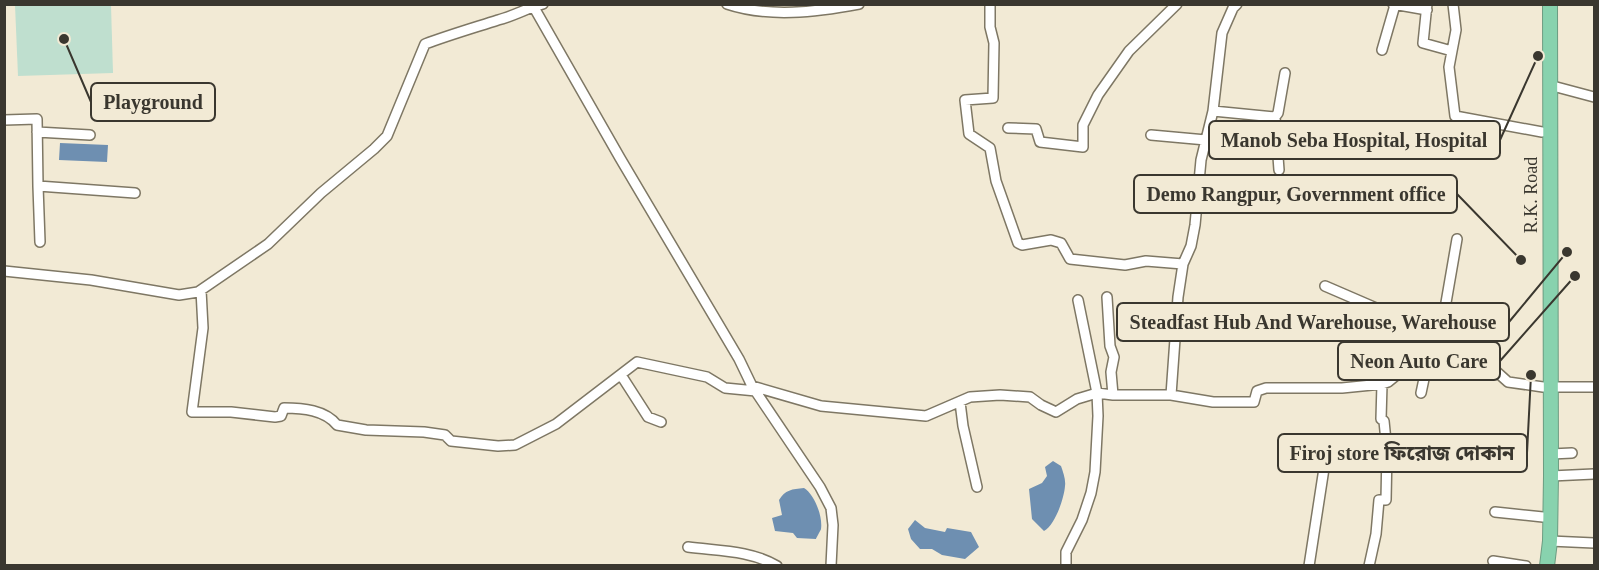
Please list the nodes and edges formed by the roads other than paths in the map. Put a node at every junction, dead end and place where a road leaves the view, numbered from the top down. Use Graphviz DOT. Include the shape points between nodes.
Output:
graph roads {
  1 [pos="543,4"];
  2 [pos="727,4"];
  3 [pos="859,4"];
  4 [pos="990,4"];
  5 [pos="1177,4"];
  6 [pos="1237,4"];
  7 [pos="1453,4"];
  8 [pos="1543,4"];
  9 [pos="1550,4"];
  10 [pos="532,5"];
  11 [pos="1394,5"];
  12 [pos="1427,8"];
  13 [pos="1382,50"];
  14 [pos="1452,51"];
  15 [pos="1285,73"];
  16 [pos="1549,85"];
  17 [pos="1594,97"];
  18 [pos="1213,111"];
  19 [pos="1275,117"];
  20 [pos="4,120"];
  21 [pos="1008,128"];
  22 [pos="37,132"];
  23 [pos="1542,132"];
  24 [pos="90,135"];
  25 [pos="1151,135"];
  26 [pos="1206,140"];
  27 [pos="1279,171"];
  28 [pos="38,186"];
  29 [pos="135,193"];
  30 [pos="1457,239"];
  31 [pos="40,242"];
  32 [pos="1183,264"];
  33 [pos="4,271"];
  34 [pos="1325,286"];
  35 [pos="201,290"];
  36 [pos="1107,297"];
  37 [pos="1078,300"];
  38 [pos="1437,344"];
  39 [pos="1428,360"];
  40 [pos="621,375"];
  41 [pos="1382,384"];
  42 [pos="1547,387"];
  43 [pos="1594,387"];
  44 [pos="754,388"];
  45 [pos="1097,393"];
  46 [pos="1421,393"];
  47 [pos="1113,395"];
  48 [pos="1170,395"];
  49 [pos="960,402"];
  50 [pos="661,422"];
  51 [pos="1572,453"];
  52 [pos="1551,454"];
  53 [pos="1325,462"];
  54 [pos="1594,474"];
  55 [pos="1551,476"];
  56 [pos="977,487"];
  57 [pos="1495,512"];
  58 [pos="1543,517"];
  59 [pos="1550,541"];
  60 [pos="1594,543"];
  61 [pos="688,547"];
  62 [pos="1493,561"];
  63 [pos="1546,565"];
  64 [pos="777,566"];
  65 [pos="831,566"];
  66 [pos="1066,566"];
  67 [pos="1309,566"];
  68 [pos="1369,566"];
  69 [pos="1526,566"];
  1 -- 10 [label="street"];
  2 -- 3 [label="street" via="785,12"];
  4 -- 32 [label="street" via="993,98 965,100 967,122 969,134 990,148 996,181 1018,243 1051,240 1061,243 1070,259 1093,263"];
  5 -- 21 [label="street" via="1129,51 1098,95 1083,125 1083,147 1040,142 1036,129"];
  6 -- 18 [label="street" via="1222,33"];
  7 -- 14 [label="street"];
  8 -- 23 [label="highway, R.K. Road"];
  9 -- 16 [label="highway, R.K. Road"];
  10 -- 35 [label="street" via="425,44 387,136 268,243"];
  10 -- 44 [label="street"];
  11 -- 12 [label="street"];
  11 -- 13 [label="street"];
  12 -- 14 [label="street" via="1423,43"];
  14 -- 23 [label="street" via="1449,67 1455,116"];
  15 -- 19 [label="street"];
  16 -- 17 [label="street"];
  16 -- 42 [label="highway, R.K. Road"];
  18 -- 19 [label="street"];
  18 -- 26 [label="street"];
  19 -- 27 [label="street"];
  20 -- 22 [label="street" via="37,119"];
  22 -- 24 [label="street"];
  22 -- 28 [label="street"];
  23 -- 42 [label="highway, R.K. Road"];
  25 -- 26 [label="street"];
  26 -- 32 [label="street" via="1191,246"];
  28 -- 29 [label="street"];
  28 -- 31 [label="street"];
  30 -- 38 [label="street"];
  32 -- 48 [label="street"];
  33 -- 35 [label="street" via="179,295"];
  34 -- 38 [label="street" via="1413,324"];
  35 -- 40 [label="street" via="203,328 192,412 275,417 281,416 284,408 298,408 319,412 346,427 424,432 445,435 451,441 515,445 556,424"];
  36 -- 47 [label="street" via="1114,357"];
  37 -- 45 [label="street"];
  38 -- 39 [label="street"];
  38 -- 42 [label="street" via="1457,348 1488,364 1508,382"];
  39 -- 41 [label="street" via="1409,365"];
  39 -- 46 [label="street"];
  40 -- 44 [label="street" via="636,362 707,376 725,388"];
  40 -- 50 [label="street" via="648,417"];
  41 -- 48 [label="street" via="1266,388 1257,391 1254,402 1213,402"];
  41 -- 68 [label="street" via="1386,500 1379,500"];
  42 -- 43 [label="street"];
  42 -- 52 [label="highway, R.K. Road"];
  42 -- 58 [label="highway, R.K. Road"];
  44 -- 49 [label="street" via="821,406 926,416"];
  44 -- 65 [label="street" via="831,508"];
  45 -- 47 [label="street"];
  45 -- 49 [label="street" via="1056,412 1029,397 970,397"];
  45 -- 66 [label="street" via="1091,493 1066,552"];
  47 -- 48 [label="street"];
  49 -- 56 [label="street"];
  51 -- 52 [label="street"];
  52 -- 55 [label="highway, R.K. Road"];
  53 -- 67 [label="street"];
  54 -- 55 [label="street"];
  55 -- 59 [label="highway, R.K. Road"];
  57 -- 58 [label="street"];
  58 -- 63 [label="highway, R.K. Road"];
  59 -- 60 [label="street"];
  59 -- 63 [label="highway, R.K. Road"];
  61 -- 64 [label="street" via="744,553"];
  62 -- 69 [label="street"];
}
